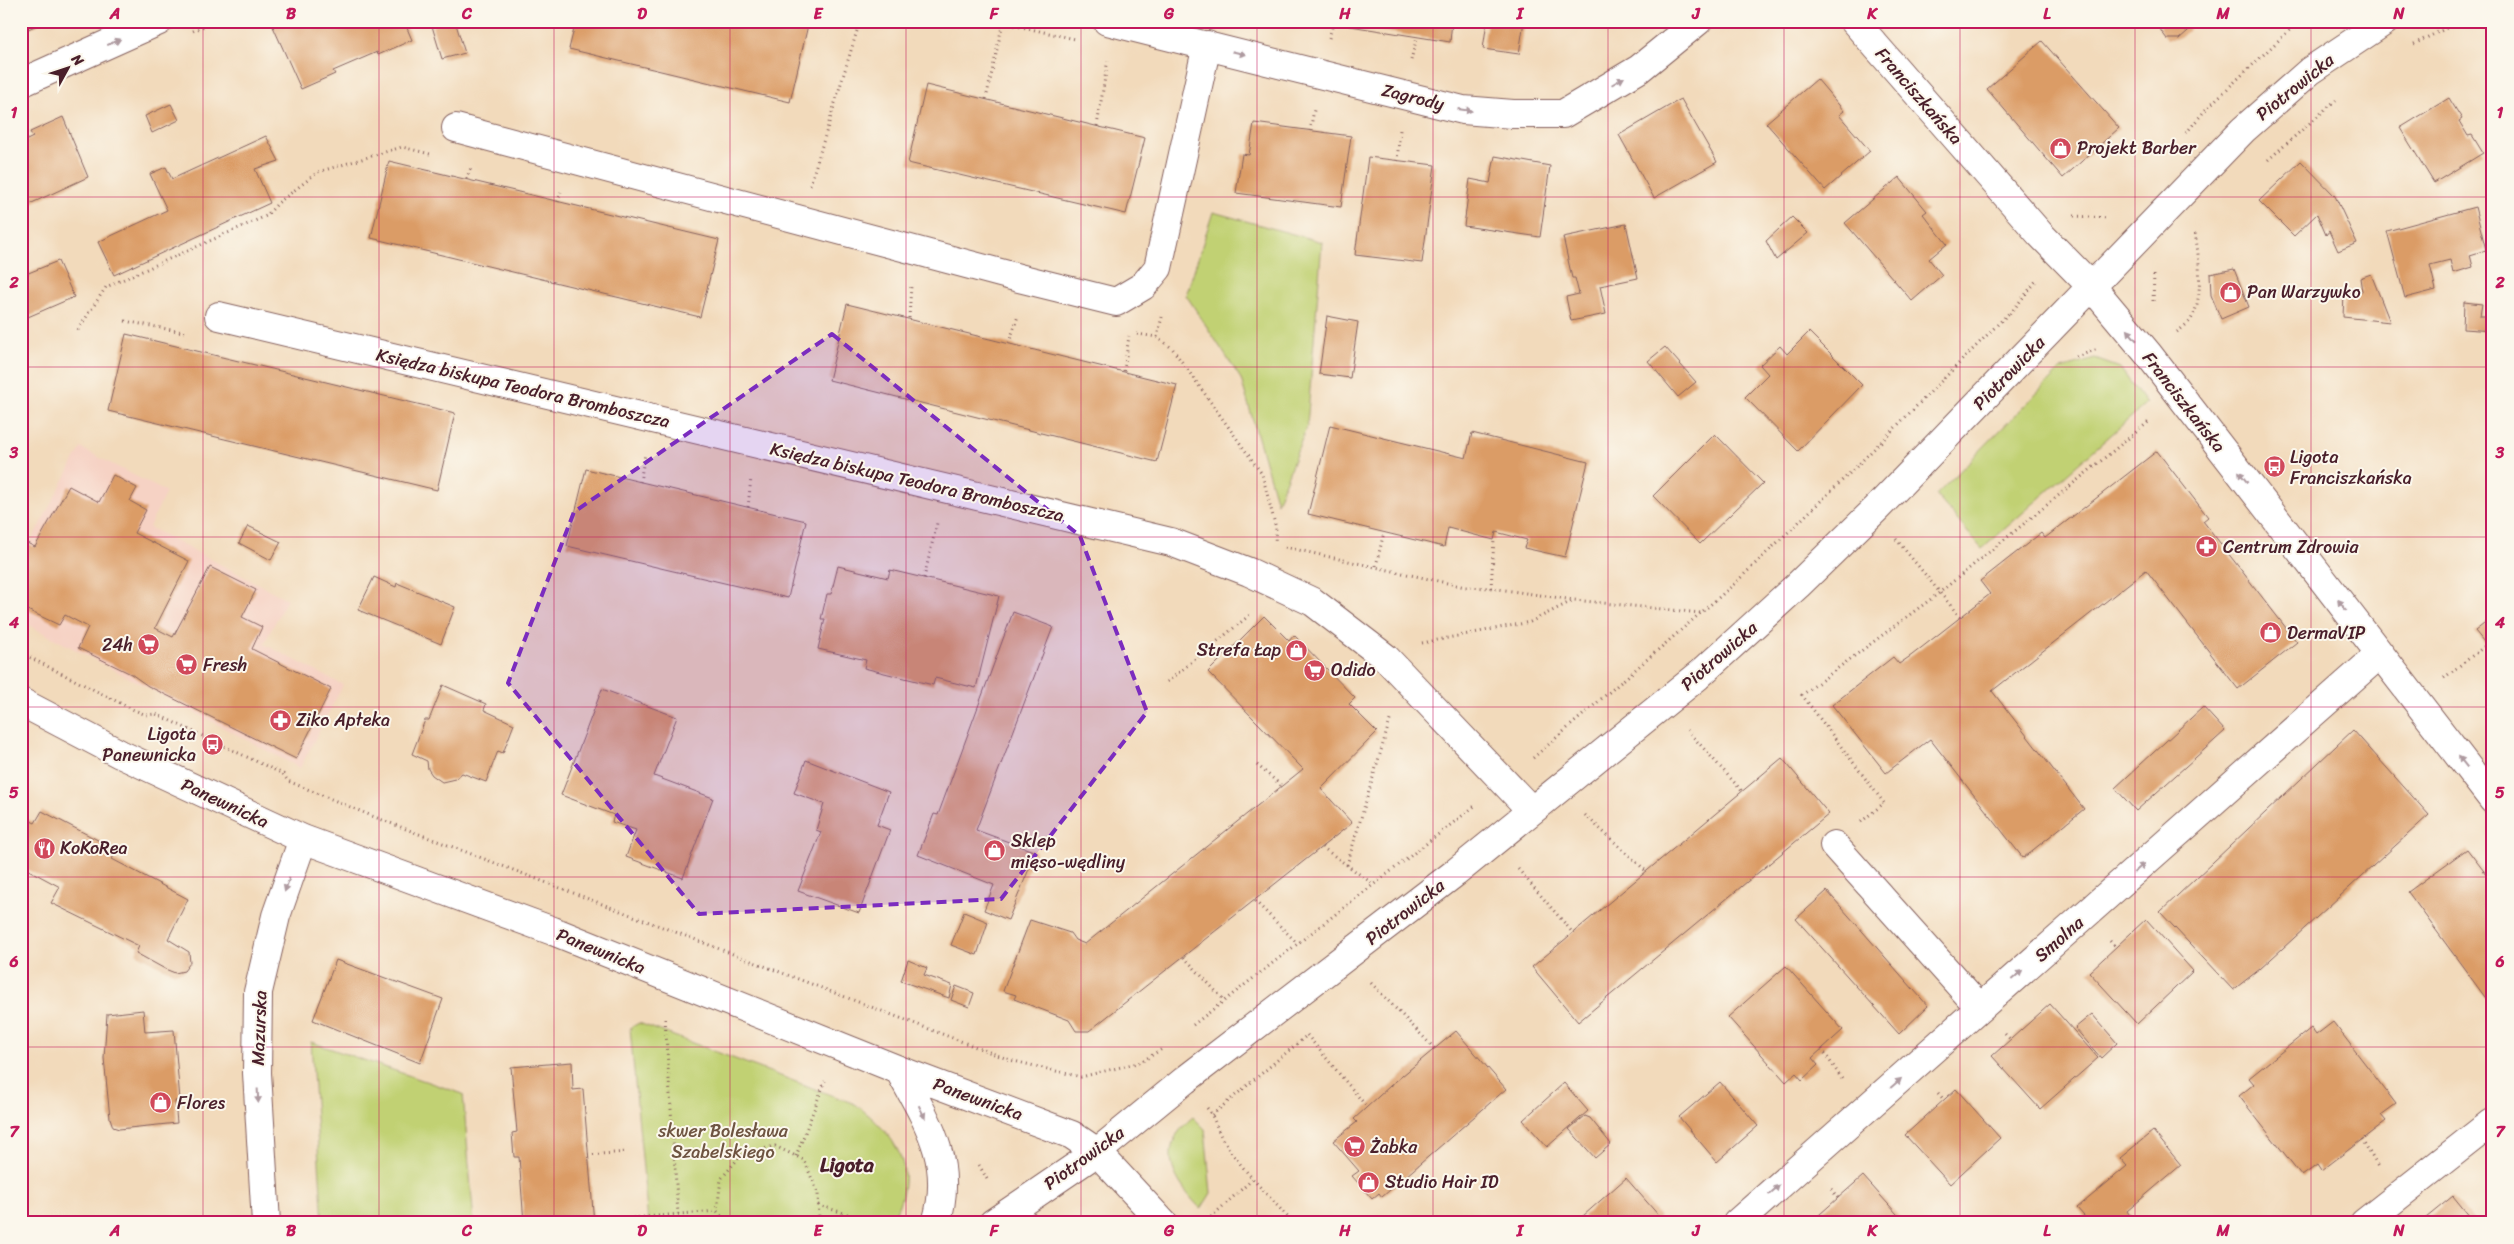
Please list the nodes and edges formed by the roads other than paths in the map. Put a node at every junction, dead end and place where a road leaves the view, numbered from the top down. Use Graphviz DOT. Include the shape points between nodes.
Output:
graph roads {
  1 [pos="159,21"];
  2 [pos="1698,21"];
  3 [pos="1854,21"];
  4 [pos="2385,21"];
  5 [pos="1114,23"];
  6 [pos="1207,45"];
  7 [pos="21,83"];
  8 [pos="456,128"];
  9 [pos="2092,286"];
  10 [pos="219,316"];
  11 [pos="2380,654"];
  12 [pos="21,702"];
  13 [pos="2493,800"];
  14 [pos="1531,810"];
  15 [pos="303,840"];
  16 [pos="1834,845"];
  17 [pos="1980,1008"];
  18 [pos="899,1070"];
  19 [pos="2491,1123"];
  20 [pos="1097,1152"];
  21 [pos="266,1223"];
  22 [pos="936,1223"];
  23 [pos="993,1223"];
  24 [pos="1163,1223"];
  25 [pos="1737,1223"];
  26 [pos="2364,1223"];
  7 -- 1 [label="street, one-way"];
  6 -- 2 [label="street, Zagrody, one-way" via="1463,110 1563,114 1639,69"];
  3 -- 9 [label="street, Franciszkańska" via="2040,234"];
  4 -- 9 [label="street, Piotrowicka" via="2310,71 2270,105 2213,159"];
  5 -- 6 [label="street, Zagrody"];
  6 -- 8 [label="street" via="1158,268 1143,286 1116,302"];
  11 -- 9 [label="street, Franciszkańska, one-way"];
  9 -- 14 [label="street, Piotrowicka" via="1798,585 1698,676"];
  10 -- 14 [label="street, Księdza biskupa Teodora Bromboszcza" via="1171,542 1313,602 1379,652"];
  13 -- 11 [label="street, Franciszkańska, one-way"];
  17 -- 11 [label="street, Smolna, one-way"];
  12 -- 15 [label="street, Panewnicka" via="120,754"];
  14 -- 20 [label="street, Piotrowicka"];
  15 -- 18 [label="street, Panewnicka" via="553,931"];
  15 -- 21 [label="street, Mazurska, one-way" via="276,916 258,992 257,1073"];
  16 -- 17 [label="street"];
  25 -- 17 [label="street, Smolna, one-way"];
  18 -- 20 [label="street, Panewnicka" via="1072,1135"];
  18 -- 22 [label="street, one-way" via="932,1134 941,1161 942,1199"];
  19 -- 26 [label="street"];
  20 -- 23 [label="street, Piotrowicka"];
  20 -- 24 [label="street, Panewnicka"];
}
